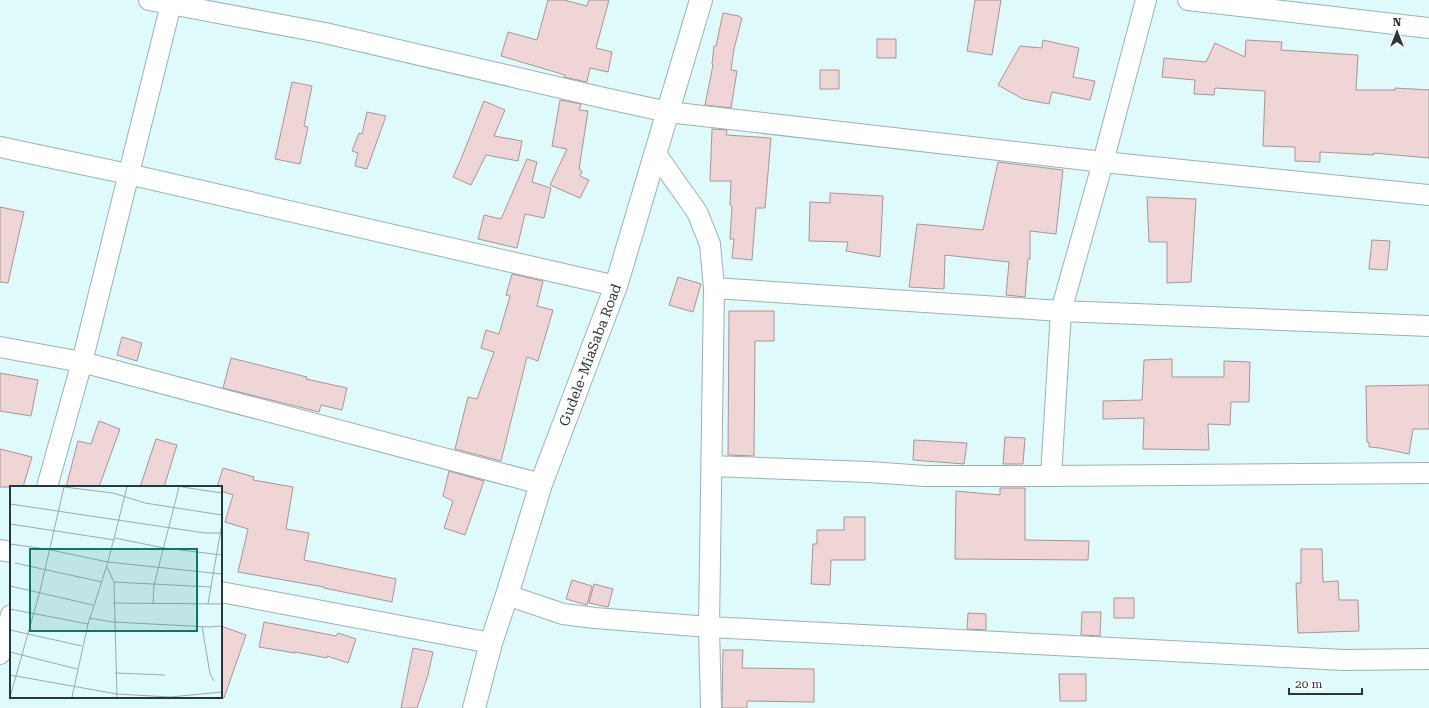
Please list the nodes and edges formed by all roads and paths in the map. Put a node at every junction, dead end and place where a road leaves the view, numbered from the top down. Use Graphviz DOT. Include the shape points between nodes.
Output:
graph roads {
  1 [pos="149,0"];
  2 [pos="700,0"];
  3 [pos="1146,0"];
  4 [pos="1188,0"];
  5 [pos="171,2"];
  6 [pos="1429,28"];
  7 [pos="668,112"];
  8 [pos="0,147"];
  9 [pos="656,154"];
  10 [pos="1103,162"];
  11 [pos="128,174"];
  12 [pos="1429,195"];
  13 [pos="616,286"];
  14 [pos="714,288"];
  15 [pos="1061,311"];
  16 [pos="1429,326"];
  17 [pos="0,347"];
  18 [pos="82,362"];
  19 [pos="712,466"];
  20 [pos="1429,473"];
  21 [pos="1051,476"];
  22 [pos="541,484"];
  23 [pos="47,486"];
  24 [pos="0,550"];
  25 [pos="10,552"];
  26 [pos="222,592"];
  27 [pos="507,595"];
  28 [pos="10,619"];
  29 [pos="709,627"];
  30 [pos="491,643"];
  31 [pos="0,654"];
  32 [pos="1429,659"];
  33 [pos="474,708"];
  34 [pos="711,708"];
  1 -- 5 [label="street"];
  2 -- 7 [label="street, Gudele-MiaSaba Road"];
  3 -- 10 [label="street"];
  4 -- 6 [label="street"];
  5 -- 7 [label="street" via="325,33"];
  5 -- 11 [label="street"];
  7 -- 9 [label="street, Gudele-MiaSaba Road"];
  7 -- 10 [label="street"];
  8 -- 11 [label="street"];
  9 -- 13 [label="street, Gudele-MiaSaba Road"];
  9 -- 14 [label="street" via="698,212 710,244"];
  10 -- 12 [label="street"];
  10 -- 15 [label="street"];
  11 -- 13 [label="street"];
  11 -- 18 [label="street"];
  13 -- 22 [label="street, Gudele-MiaSaba Road"];
  14 -- 15 [label="street"];
  14 -- 19 [label="street"];
  15 -- 16 [label="street"];
  15 -- 21 [label="street"];
  17 -- 18 [label="street"];
  18 -- 22 [label="street"];
  18 -- 23 [label="street"];
  19 -- 21 [label="street" via="925,476"];
  19 -- 29 [label="street"];
  20 -- 21 [label="street"];
  22 -- 27 [label="street, Gudele-MiaSaba Road"];
  24 -- 25 [label="street"];
  26 -- 30 [label="street"];
  27 -- 29 [label="street" via="563,614"];
  27 -- 30 [label="street, Gudele-MiaSaba Road"];
  28 -- 31 [label="street"];
  29 -- 32 [label="street" via="1344,660"];
  29 -- 34 [label="street"];
  30 -- 33 [label="street, Gudele-MiaSaba Road"];
}
